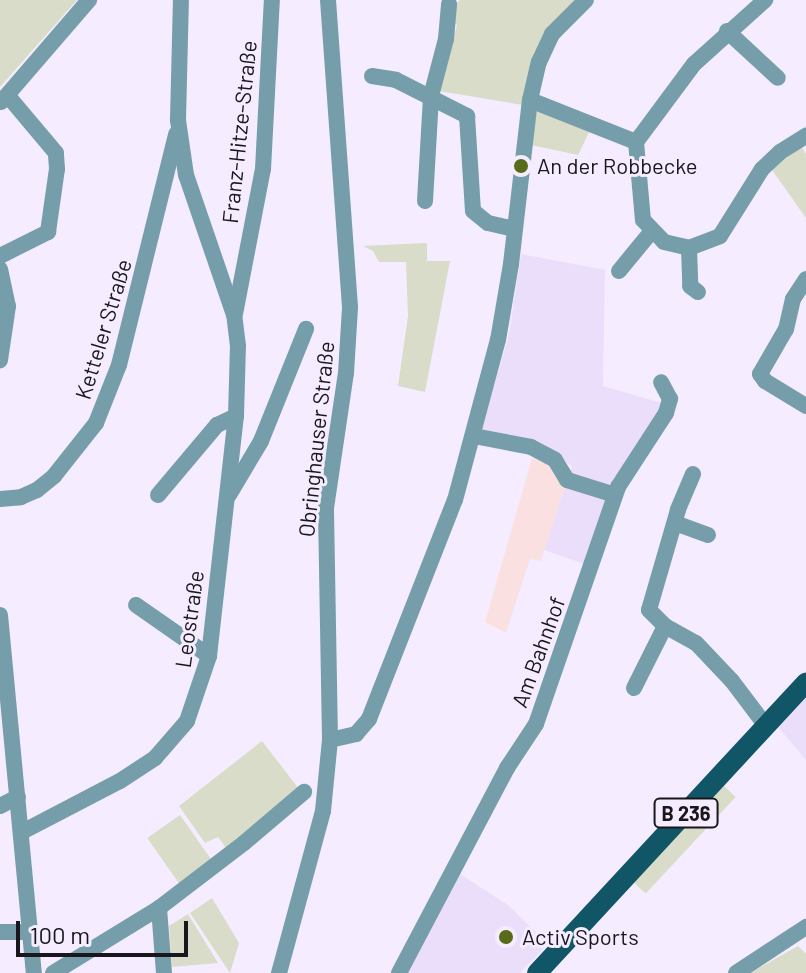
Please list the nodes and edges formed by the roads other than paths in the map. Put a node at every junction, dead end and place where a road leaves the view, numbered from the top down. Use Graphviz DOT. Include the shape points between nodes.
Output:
graph roads {
  1 [pos="89,0"];
  2 [pos="181,0"];
  3 [pos="272,0"];
  4 [pos="328,0"];
  5 [pos="586,0"];
  6 [pos="765,0"];
  7 [pos="449,4"];
  8 [pos="727,31"];
  9 [pos="372,76"];
  10 [pos="778,78"];
  11 [pos="431,96"];
  12 [pos="4,99"];
  13 [pos="530,100"];
  14 [pos="178,120"];
  15 [pos="806,136"];
  16 [pos="636,142"];
  17 [pos="425,201"];
  18 [pos="514,229"];
  19 [pos="651,232"];
  20 [pos="689,248"];
  21 [pos="0,256"];
  22 [pos="0,269"];
  23 [pos="619,271"];
  24 [pos="806,279"];
  25 [pos="698,292"];
  26 [pos="234,315"];
  27 [pos="306,329"];
  28 [pos="0,360"];
  29 [pos="661,382"];
  30 [pos="806,406"];
  31 [pos="236,416"];
  32 [pos="474,436"];
  33 [pos="693,474"];
  34 [pos="158,495"];
  35 [pos="615,495"];
  36 [pos="229,497"];
  37 [pos="0,499"];
  38 [pos="675,523"];
  39 [pos="708,535"];
  40 [pos="136,605"];
  41 [pos="0,615"];
  42 [pos="665,626"];
  43 [pos="209,656"];
  44 [pos="3,682"];
  45 [pos="806,682"];
  46 [pos="634,688"];
  47 [pos="766,726"];
  48 [pos="330,740"];
  49 [pos="304,792"];
  50 [pos="18,797"];
  51 [pos="0,806"];
  52 [pos="22,832"];
  53 [pos="159,908"];
  54 [pos="0,932"];
  55 [pos="30,932"];
  56 [pos="802,936"];
  57 [pos="34,973"];
  58 [pos="53,973"];
  59 [pos="164,973"];
  60 [pos="279,973"];
  61 [pos="399,973"];
  62 [pos="537,973"];
  63 [pos="736,973"];
  1 -- 12 [label="street"];
  2 -- 14 [label="street, Leostraße"];
  3 -- 26 [label="street, Franz-Hitze-Straße" via="263,169"];
  4 -- 48 [label="street, Obringhauser Straße" via="350,307 326,508"];
  5 -- 13 [label="street" via="546,43"];
  6 -- 8 [label="street"];
  7 -- 11 [label="street"];
  8 -- 10 [label="street"];
  8 -- 16 [label="street" via="668,94"];
  9 -- 11 [label="street"];
  11 -- 17 [label="street"];
  11 -- 18 [label="street" via="467,116 476,216"];
  12 -- 21 [label="street" via="56,153 57,169 48,232"];
  13 -- 16 [label="street"];
  13 -- 18 [label="street"];
  14 -- 26 [label="street, Leostraße" via="198,217"];
  14 -- 37 [label="street, Ketteler Straße" via="119,365 96,423 37,490"];
  15 -- 20 [label="street" via="762,169 720,236"];
  16 -- 19 [label="street" via="639,204"];
  18 -- 32 [label="street" via="498,340"];
  19 -- 20 [label="street" via="670,245"];
  19 -- 23 [label="street"];
  20 -- 25 [label="street" via="690,286"];
  22 -- 28 [label="street" via="8,306"];
  24 -- 30 [label="street" via="760,374"];
  26 -- 31 [label="street, Leostraße"];
  27 -- 36 [label="street" via="261,441"];
  29 -- 35 [label="street, Am Bahnhof" via="670,399 666,413"];
  31 -- 34 [label="street" via="217,425"];
  31 -- 36 [label="street, Leostraße"];
  32 -- 35 [label="street" via="531,447 555,460 567,480"];
  32 -- 48 [label="street" via="455,500 369,719 356,734"];
  33 -- 38 [label="street"];
  35 -- 61 [label="street, Am Bahnhof" via="536,724 500,780"];
  36 -- 43 [label="street, Leostraße"];
  38 -- 39 [label="street"];
  38 -- 42 [label="street" via="649,602 652,615"];
  40 -- 43 [label="street"];
  41 -- 44 [label="street"];
  42 -- 46 [label="street"];
  42 -- 47 [label="street" via="696,643"];
  43 -- 52 [label="street, Leostraße" via="187,721 164,750 120,781"];
  44 -- 50 [label="street"];
  45 -- 47 [label="main road, B 236"];
  47 -- 62 [label="main road, B 236"];
  48 -- 60 [label="street, Obringhauser Straße" via="323,811"];
  49 -- 53 [label="street"];
  50 -- 51 [label="street"];
  50 -- 52 [label="street"];
  52 -- 55 [label="street"];
  53 -- 58 [label="street"];
  53 -- 59 [label="street"];
  54 -- 55 [label="street"];
  55 -- 57 [label="street"];
  56 -- 63 [label="street"];
}
